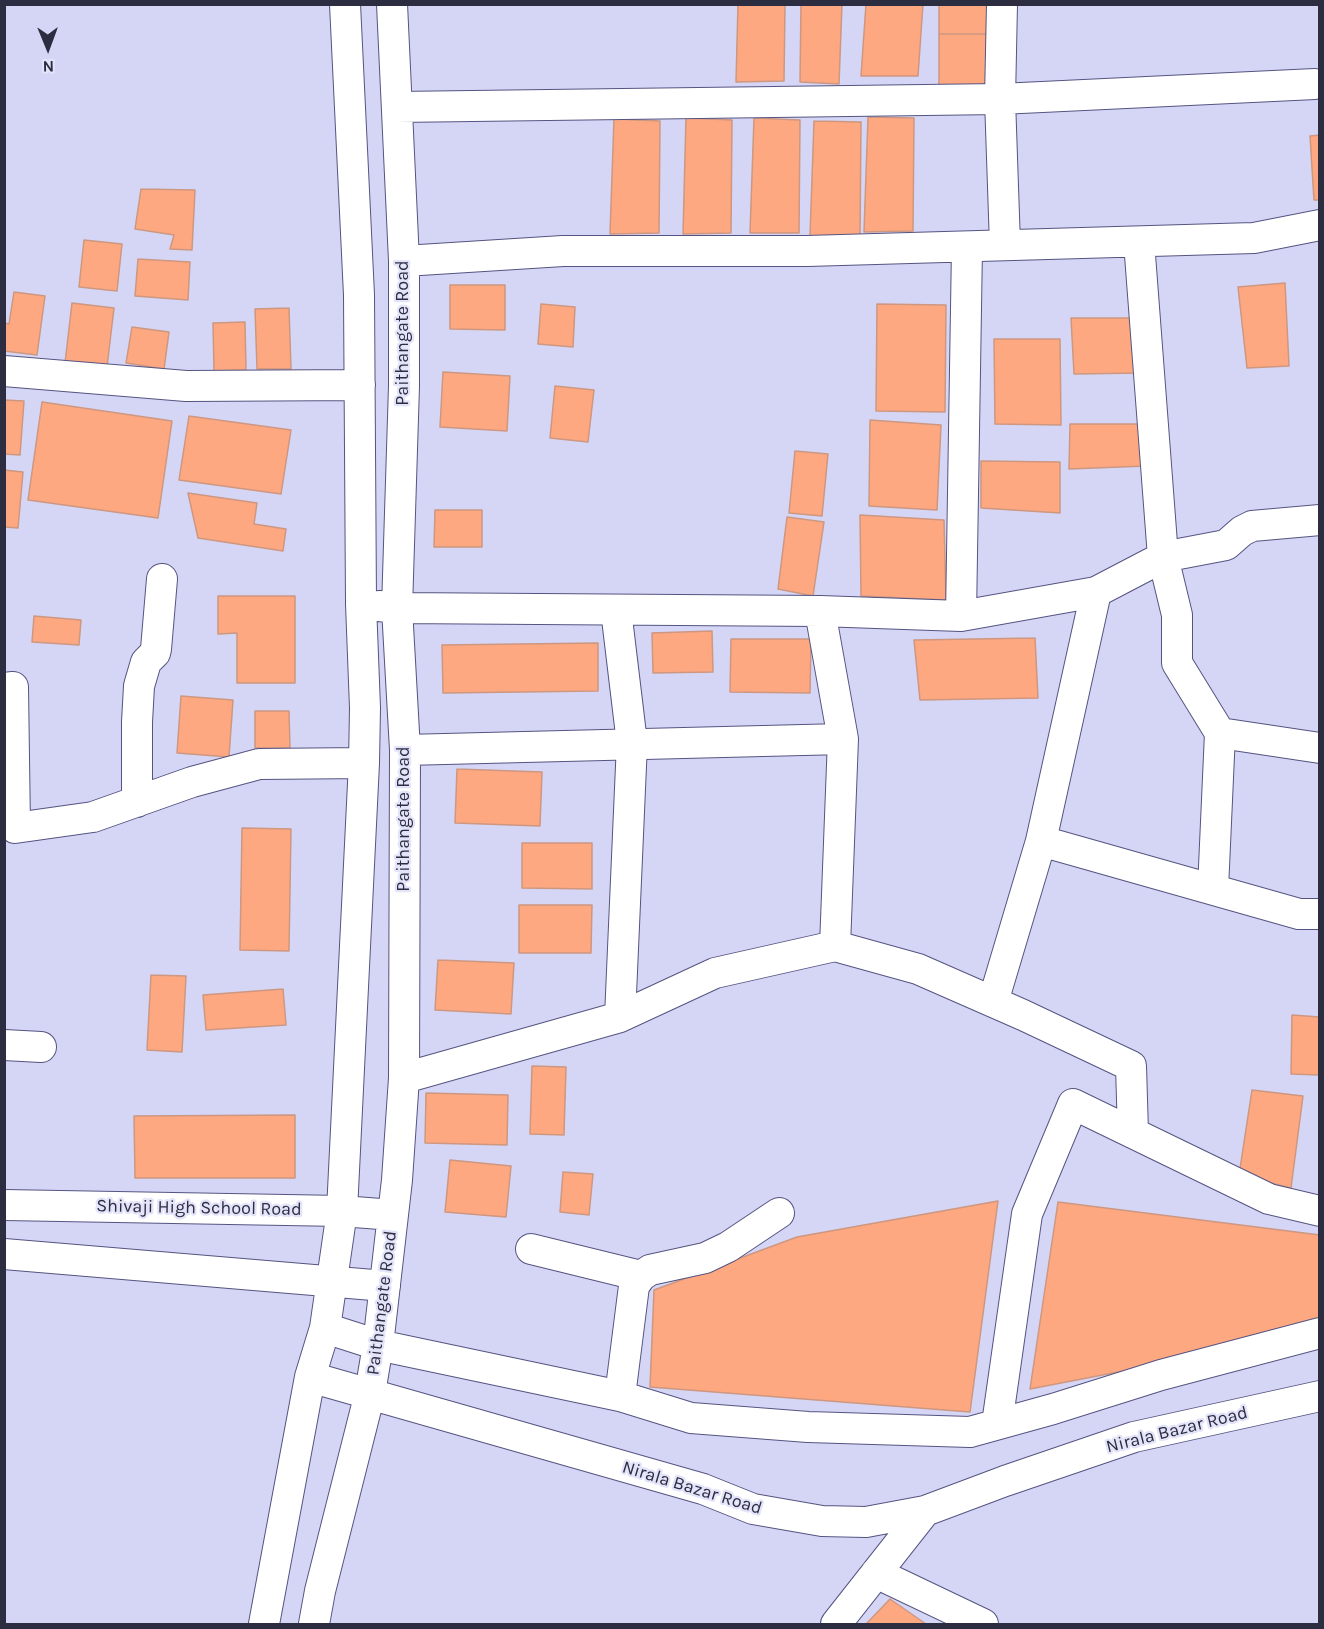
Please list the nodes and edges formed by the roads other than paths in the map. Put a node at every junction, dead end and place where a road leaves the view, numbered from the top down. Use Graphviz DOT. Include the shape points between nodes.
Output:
graph roads {
  1 [pos="345,4"];
  2 [pos="392,4"];
  3 [pos="1002,4"];
  4 [pos="1315,84"];
  5 [pos="1000,99"];
  6 [pos="397,107"];
  7 [pos="1320,225"];
  8 [pos="1139,242"];
  9 [pos="1005,245"];
  10 [pos="967,247"];
  11 [pos="404,261"];
  12 [pos="4,371"];
  13 [pos="360,385"];
  14 [pos="1320,520"];
  15 [pos="1163,557"];
  16 [pos="162,579"];
  17 [pos="1096,592"];
  18 [pos="361,604"];
  19 [pos="397,608"];
  20 [pos="616,610"];
  21 [pos="820,611"];
  22 [pos="961,616"];
  23 [pos="4,688"];
  24 [pos="1220,733"];
  25 [pos="843,739"];
  26 [pos="632,743"];
  27 [pos="1320,748"];
  28 [pos="405,750"];
  29 [pos="364,763"];
  30 [pos="137,802"];
  31 [pos="10,830"];
  32 [pos="1041,841"];
  33 [pos="1213,889"];
  34 [pos="1320,914"];
  35 [pos="835,945"];
  36 [pos="993,1002"];
  37 [pos="620,1017"];
  38 [pos="4,1046"];
  39 [pos="41,1047"];
  40 [pos="404,1078"];
  41 [pos="1133,1133"];
  42 [pos="4,1205"];
  43 [pos="342,1211"];
  44 [pos="1320,1212"];
  45 [pos="779,1213"];
  46 [pos="393,1215"];
  47 [pos="531,1249"];
  48 [pos="4,1254"];
  49 [pos="641,1276"];
  50 [pos="332,1281"];
  51 [pos="385,1286"];
  52 [pos="325,1328"];
  53 [pos="1320,1333"];
  54 [pos="378,1345"];
  55 [pos="310,1377"];
  56 [pos="370,1393"];
  57 [pos="620,1396"];
  58 [pos="1320,1396"];
  59 [pos="997,1424"];
  60 [pos="925,1511"];
  61 [pos="876,1574"];
  62 [pos="264,1624"];
  63 [pos="314,1624"];
  64 [pos="836,1624"];
  65 [pos="983,1624"];
  1 -- 13 [label="street"];
  2 -- 6 [label="street, Paithangate Road"];
  3 -- 5 [label="street"];
  4 -- 5 [label="street"];
  5 -- 6 [label="street"];
  5 -- 9 [label="street"];
  6 -- 11 [label="street, Paithangate Road"];
  7 -- 8 [label="street" via="1254,238"];
  8 -- 9 [label="street"];
  8 -- 15 [label="street"];
  9 -- 10 [label="street"];
  10 -- 11 [label="street" via="563,251"];
  10 -- 22 [label="street"];
  11 -- 19 [label="street, Paithangate Road"];
  12 -- 13 [label="street" via="186,386"];
  13 -- 18 [label="street"];
  14 -- 15 [label="street" via="1252,526 1226,544"];
  15 -- 17 [label="street"];
  15 -- 24 [label="street" via="1177,615 1177,663"];
  16 -- 30 [label="street" via="156,649 146,662 139,686"];
  17 -- 22 [label="street"];
  17 -- 32 [label="street"];
  18 -- 19 [label="street"];
  18 -- 29 [label="street"];
  19 -- 20 [label="street"];
  19 -- 28 [label="street, Paithangate Road"];
  20 -- 21 [label="street"];
  20 -- 26 [label="street"];
  21 -- 22 [label="street"];
  21 -- 25 [label="street"];
  23 -- 31 [label="street" via="13,687"];
  24 -- 27 [label="street"];
  24 -- 33 [label="street"];
  25 -- 26 [label="street"];
  25 -- 35 [label="street"];
  26 -- 28 [label="street"];
  26 -- 37 [label="street"];
  28 -- 40 [label="street, Paithangate Road"];
  29 -- 30 [label="street" via="259,764"];
  29 -- 43 [label="street"];
  30 -- 31 [label="street" via="93,817"];
  32 -- 33 [label="street"];
  32 -- 36 [label="street"];
  33 -- 34 [label="street" via="1299,914"];
  35 -- 36 [label="street" via="918,969"];
  35 -- 37 [label="street" via="715,973"];
  36 -- 41 [label="street" via="1131,1066"];
  37 -- 40 [label="street"];
  38 -- 39 [label="street"];
  40 -- 46 [label="street, Paithangate Road"];
  41 -- 44 [label="street" via="1269,1198"];
  41 -- 59 [label="street" via="1072,1104 1027,1214"];
  42 -- 43 [label="street, Shivaji High School Road"];
  43 -- 46 [label="street, Shivaji High School Road"];
  43 -- 50 [label="street"];
  45 -- 49 [label="street" via="705,1258 650,1270"];
  46 -- 51 [label="street, Paithangate Road"];
  47 -- 49 [label="street"];
  48 -- 50 [label="street"];
  49 -- 57 [label="street" via="634,1286"];
  50 -- 51 [label="street"];
  50 -- 52 [label="street"];
  51 -- 54 [label="street, Paithangate Road"];
  52 -- 54 [label="street"];
  52 -- 55 [label="street"];
  53 -- 59 [label="street"];
  54 -- 56 [label="street, Paithangate Road"];
  54 -- 57 [label="street"];
  55 -- 56 [label="street, Nirala Bazar Road"];
  55 -- 62 [label="street"];
  56 -- 60 [label="street, Nirala Bazar Road" via="704,1490 753,1509 822,1521 866,1522"];
  56 -- 63 [label="street, Paithangate Road"];
  57 -- 59 [label="street" via="691,1419 970,1432"];
  58 -- 60 [label="street, Nirala Bazar Road" via="1134,1437"];
  60 -- 61 [label="street"];
  61 -- 64 [label="street"];
  61 -- 65 [label="street"];
}
